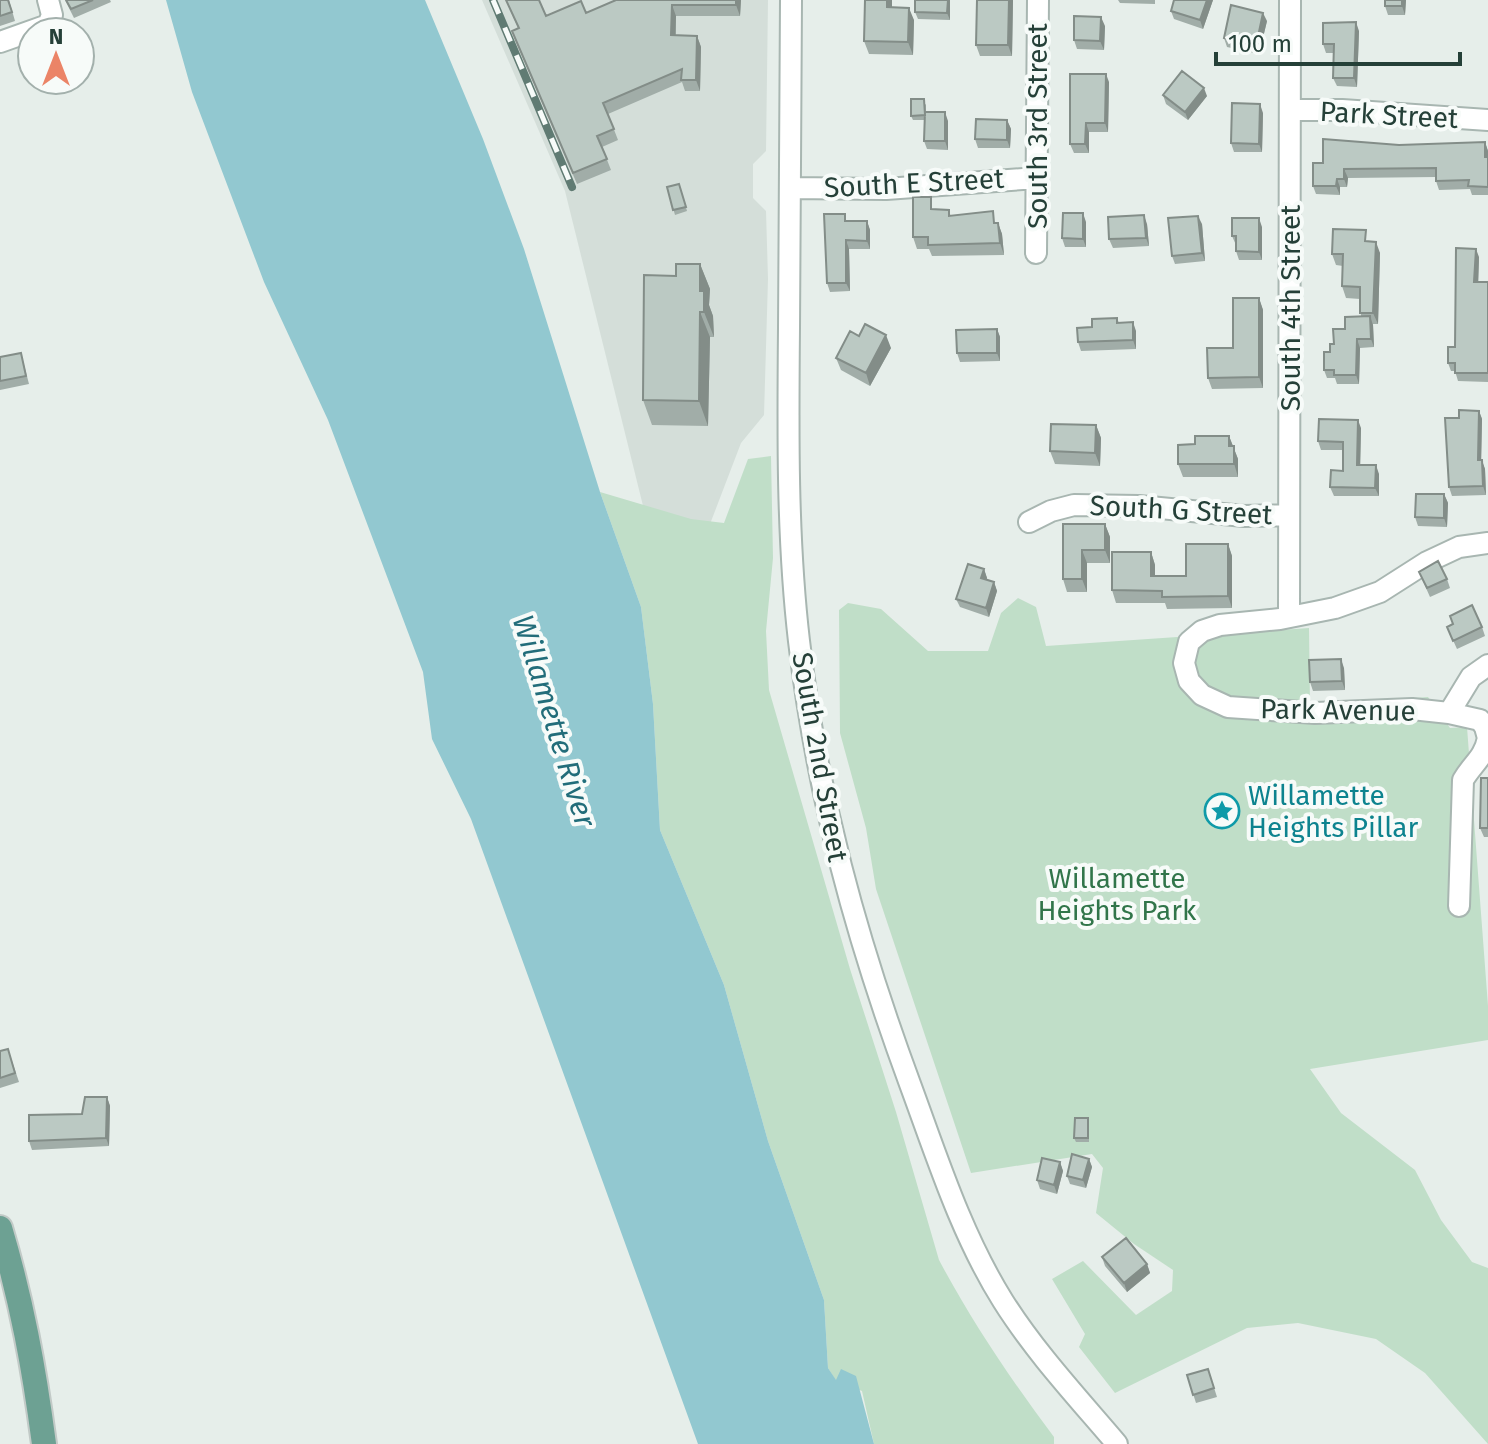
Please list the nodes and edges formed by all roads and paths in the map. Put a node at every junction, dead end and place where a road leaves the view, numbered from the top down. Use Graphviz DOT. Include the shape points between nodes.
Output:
graph roads {
  1 [pos="48,0"];
  2 [pos="791,0"];
  3 [pos="1038,0"];
  4 [pos="1290,0"];
  5 [pos="0,42"];
  6 [pos="1290,110"];
  7 [pos="1488,120"];
  8 [pos="1037,178"];
  9 [pos="790,188"];
  10 [pos="1036,253"];
  11 [pos="1289,515"];
  12 [pos="1029,522"];
  13 [pos="1488,543"];
  14 [pos="1289,616"];
  15 [pos="1488,665"];
  16 [pos="1449,713"];
  17 [pos="1488,738"];
  18 [pos="1459,906"];
  19 [pos="0,1228"];
  20 [pos="44,1444"];
  21 [pos="1117,1444"];
  1 -- 5 [label="street" via="48,25"];
  2 -- 9 [label="street, South 2nd Street"];
  3 -- 8 [label="street, South 3rd Street"];
  4 -- 6 [label="street, South 4th Street"];
  6 -- 7 [label="street, Park Street"];
  6 -- 11 [label="street, South 4th Street"];
  8 -- 9 [label="street, South E Street" via="886,189"];
  8 -- 10 [label="street, South 3rd Street"];
  9 -- 21 [label="street, South 2nd Street" via="791,551 810,719 847,896 880,1004 975,1251 1026,1335"];
  11 -- 12 [label="street, South G Street" via="1074,505"];
  11 -- 14 [label="street, South 4th Street"];
  13 -- 14 [label="street" via="1459,547 1380,592"];
  14 -- 16 [label="street, Park Avenue" via="1202,631 1189,642 1184,663 1189,681 1202,695 1228,707"];
  15 -- 16 [label="street" via="1471,677"];
  16 -- 17 [label="street" via="1480,720"];
  17 -- 18 [label="street" via="1485,752 1463,780"];
  19 -- 20 [label="main road" via="20,1294"];
}
